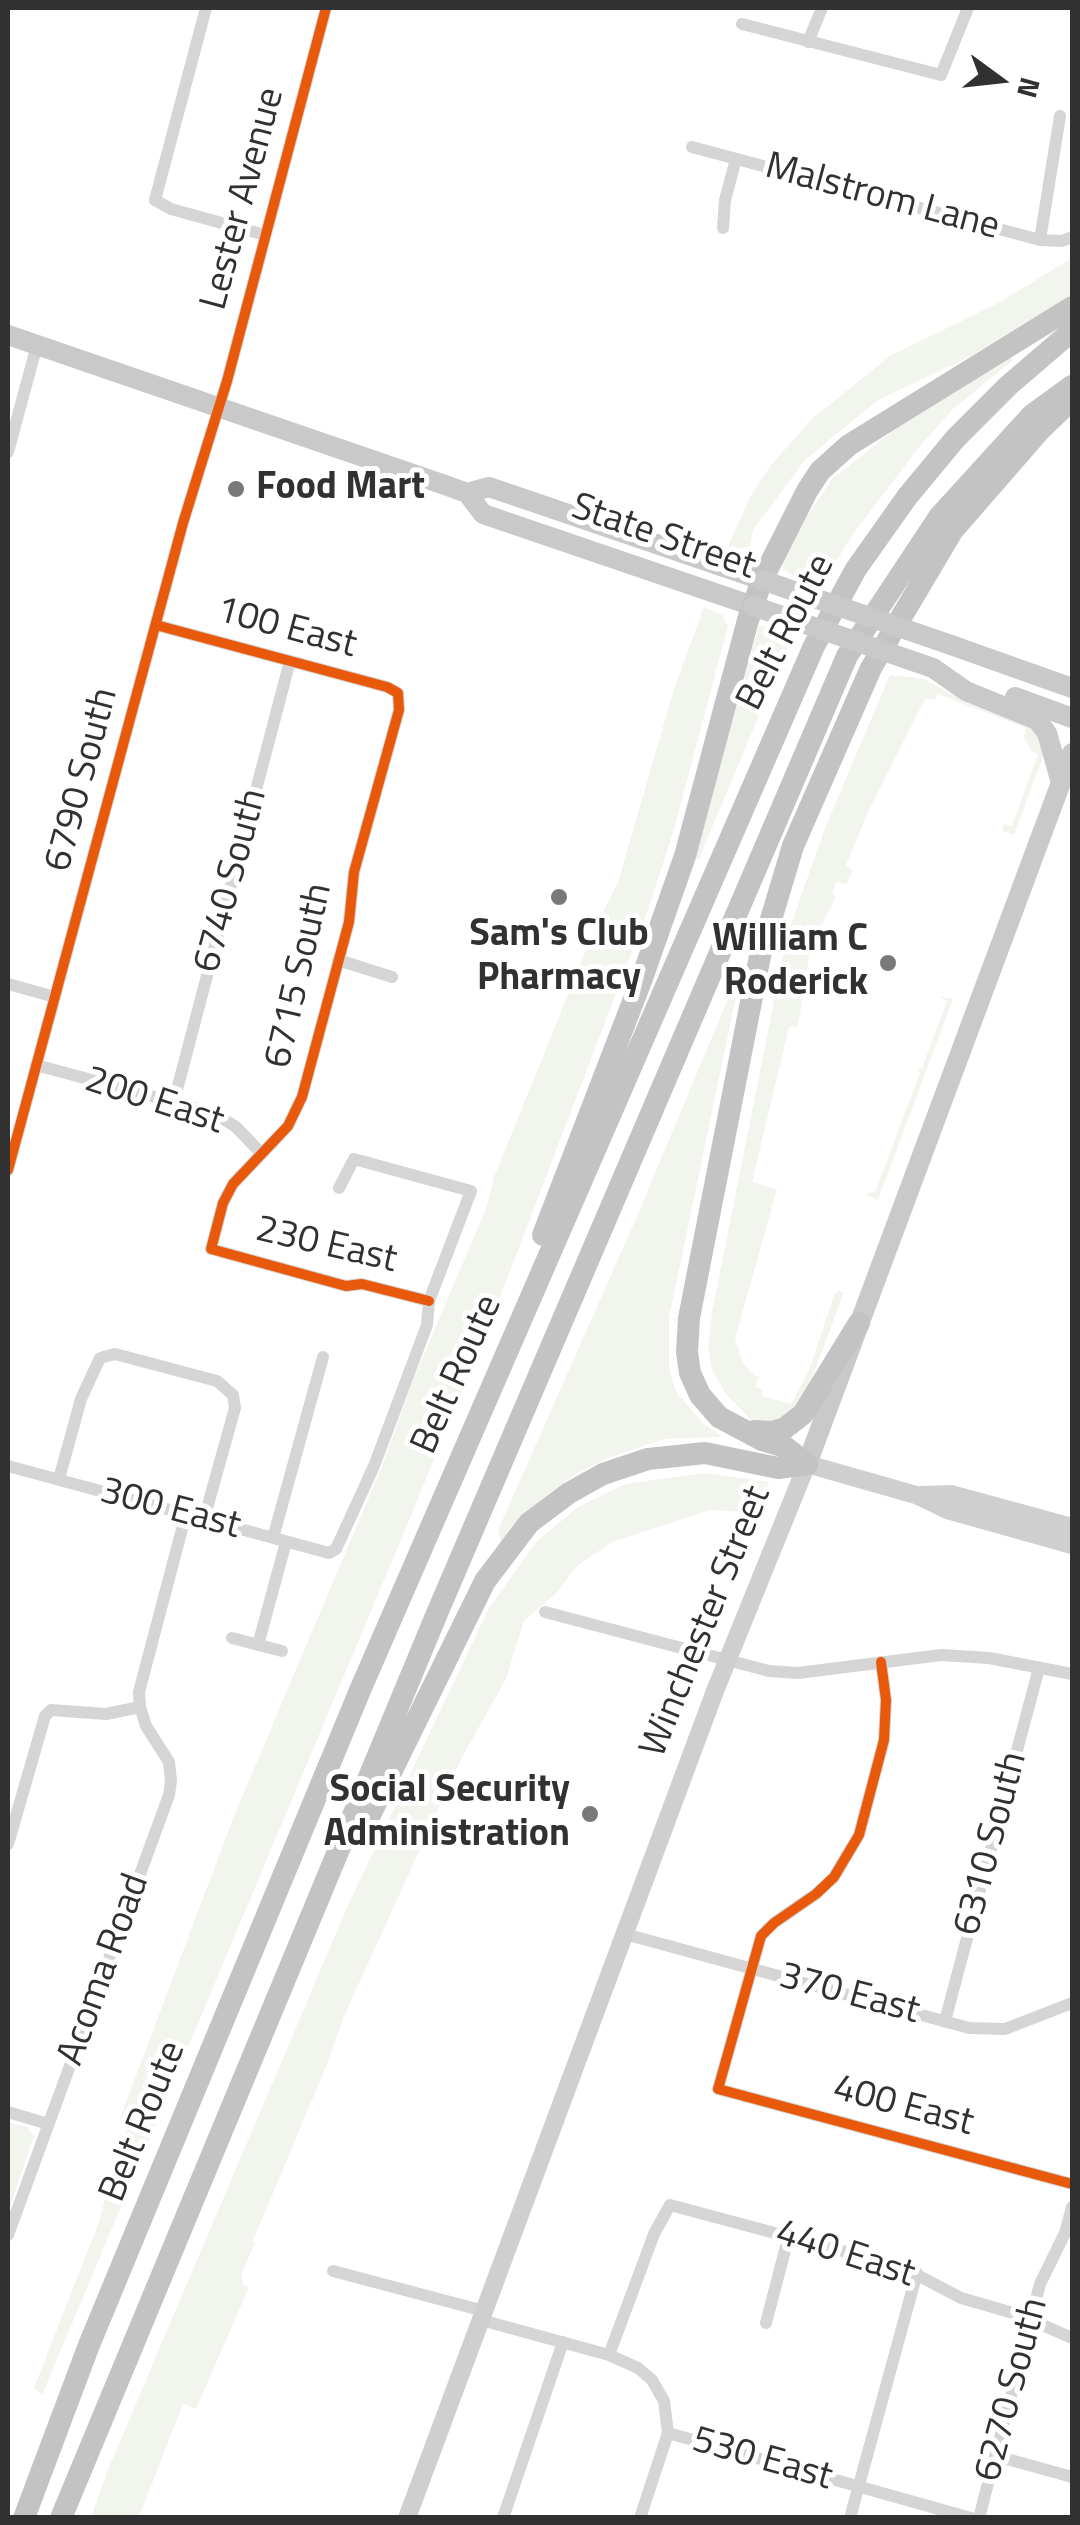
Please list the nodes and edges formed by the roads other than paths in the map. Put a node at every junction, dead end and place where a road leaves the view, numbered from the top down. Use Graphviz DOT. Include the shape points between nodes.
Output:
graph roads {
  1 [pos="206,8"];
  2 [pos="326,8"];
  3 [pos="822,8"];
  4 [pos="968,8"];
  5 [pos="742,24"];
  6 [pos="808,42"];
  7 [pos="1060,116"];
  8 [pos="692,147"];
  9 [pos="736,159"];
  10 [pos="723,228"];
  11 [pos="265,235"];
  12 [pos="1072,237"];
  13 [pos="1040,240"];
  14 [pos="1072,307"];
  15 [pos="1072,331"];
  16 [pos="8,335"];
  17 [pos="37,345"];
  18 [pos="1072,386"];
  19 [pos="1072,399"];
  20 [pos="218,406"];
  21 [pos="8,452"];
  22 [pos="467,493"];
  23 [pos="762,580"];
  24 [pos="753,606"];
  25 [pos="156,625"];
  26 [pos="290,661"];
  27 [pos="933,668"];
  28 [pos="1072,688"];
  29 [pos="398,694"];
  30 [pos="1072,718"];
  31 [pos="1072,753"];
  32 [pos="1062,783"];
  33 [pos="338,960"];
  34 [pos="392,977"];
  35 [pos="8,984"];
  36 [pos="54,997"];
  37 [pos="36,1065"];
  38 [pos="174,1101"];
  39 [pos="262,1154"];
  40 [pos="8,1170"];
  41 [pos="339,1188"];
  42 [pos="210,1250"];
  43 [pos="429,1301"];
  44 [pos="859,1323"];
  45 [pos="323,1357"];
  46 [pos="476,1422"];
  47 [pos="742,1429"];
  48 [pos="807,1464"];
  49 [pos="8,1466"];
  50 [pos="59,1479"];
  51 [pos="916,1495"];
  52 [pos="186,1514"];
  53 [pos="204,1519"];
  54 [pos="1072,1527"];
  55 [pos="280,1540"];
  56 [pos="1072,1545"];
  57 [pos="545,1612"];
  58 [pos="232,1638"];
  59 [pos="258,1645"];
  60 [pos="282,1652"];
  61 [pos="726,1661"];
  62 [pos="881,1662"];
  63 [pos="1039,1668"];
  64 [pos="1072,1674"];
  65 [pos="140,1706"];
  66 [pos="8,1844"];
  67 [pos="625,1934"];
  68 [pos="751,1970"];
  69 [pos="1072,2003"];
  70 [pos="276,2006"];
  71 [pos="945,2021"];
  72 [pos="8,2112"];
  73 [pos="48,2124"];
  74 [pos="1072,2184"];
  75 [pos="1072,2208"];
  76 [pos="8,2235"];
  77 [pos="789,2236"];
  78 [pos="333,2270"];
  79 [pos="916,2273"];
  80 [pos="483,2316"];
  81 [pos="1031,2319"];
  82 [pos="766,2323"];
  83 [pos="1072,2338"];
  84 [pos="562,2342"];
  85 [pos="608,2355"];
  86 [pos="668,2434"];
  87 [pos="996,2456"];
  88 [pos="1072,2476"];
  89 [pos="858,2486"];
  90 [pos="24,2518"];
  91 [pos="62,2518"];
  92 [pos="407,2518"];
  93 [pos="503,2518"];
  94 [pos="640,2518"];
  95 [pos="850,2518"];
  96 [pos="971,2518"];
  97 [pos="979,2518"];
  1 -- 11 [label="street" via="155,200"];
  2 -- 11 [label="street, Lester Avenue"];
  3 -- 6 [label="street"];
  4 -- 6 [label="street" via="940,75"];
  5 -- 6 [label="street"];
  7 -- 13 [label="street"];
  8 -- 9 [label="street, Malstrom Lane"];
  9 -- 10 [label="street"];
  9 -- 13 [label="street, Malstrom Lane"];
  11 -- 20 [label="street, Lester Avenue"];
  12 -- 13 [label="street, Malstrom Lane"];
  14 -- 23 [label="highway" via="849,445 820,470"];
  15 -- 46 [label="highway, Belt Route" via="1008,385 907,497 814,646"];
  16 -- 17 [label="main road, State Street"];
  17 -- 20 [label="main road, State Street"];
  17 -- 21 [label="street"];
  18 -- 70 [label="highway, Belt Route" via="1032,416 939,517 847,656"];
  19 -- 47 [label="highway" via="953,530 872,668 793,846 760,956 686,1342 700,1395 719,1417"];
  20 -- 22 [label="main road, State Street"];
  20 -- 25 [label="street, 6790 South"];
  22 -- 23 [label="main road, State Street" via="489,487"];
  22 -- 24 [label="main road, State Street" via="482,514"];
  23 -- 24 [label="highway"];
  23 -- 28 [label="main road, State Street, bridge"];
  24 -- 27 [label="main road, State Street, bridge"];
  24 -- 46 [label="highway" via="685,856"];
  25 -- 26 [label="street, 100 East"];
  25 -- 36 [label="street, 6790 South"];
  26 -- 29 [label="street, 100 East"];
  26 -- 38 [label="street, 6740 South"];
  27 -- 30 [label="main road, State Street"];
  27 -- 32 [label="main road" via="966,691 1037,720"];
  29 -- 33 [label="street, 6715 South"];
  31 -- 32 [label="main road, Winchester Street"];
  32 -- 44 [label="main road, Winchester Street"];
  33 -- 34 [label="street"];
  33 -- 39 [label="street, 6715 South" via="296,1113"];
  35 -- 36 [label="street"];
  36 -- 37 [label="street, 6790 South"];
  37 -- 38 [label="street, 200 East"];
  37 -- 40 [label="street, 6790 South"];
  38 -- 39 [label="street, 200 East" via="226,1120"];
  39 -- 42 [label="street, 6715 South" via="233,1184"];
  41 -- 43 [label="street" via="354,1159 471,1191"];
  42 -- 43 [label="street, 230 East"];
  43 -- 55 [label="street, 300 East" via="427,1325 340,1545 333,1552"];
  44 -- 47 [label="highway" via="797,1421 772,1432"];
  44 -- 48 [label="main road, Winchester Street"];
  45 -- 55 [label="street"];
  46 -- 90 [label="highway, Belt Route" via="89,2345"];
  47 -- 48 [label="highway"];
  48 -- 51 [label="main road"];
  48 -- 61 [label="main road, Winchester Street"];
  48 -- 70 [label="highway" via="778,1468 705,1452 648,1459 603,1474 529,1523 485,1582"];
  49 -- 50 [label="street, 300 East"];
  50 -- 52 [label="street, 300 East"];
  50 -- 53 [label="street" via="81,1398 104,1356 217,1381 234,1396 234,1408"];
  51 -- 54 [label="main road" via="951,1494"];
  51 -- 56 [label="main road"];
  52 -- 53 [label="street, 300 East"];
  52 -- 65 [label="street" via="142,1675"];
  53 -- 55 [label="street, 300 East"];
  55 -- 59 [label="street"];
  57 -- 61 [label="street"];
  58 -- 59 [label="street"];
  59 -- 60 [label="street"];
  61 -- 62 [label="street" via="798,1673"];
  61 -- 67 [label="main road, Winchester Street"];
  62 -- 63 [label="street" via="954,1655"];
  62 -- 68 [label="street" via="884,1740 859,1834 834,1877 766,1930"];
  63 -- 64 [label="street"];
  63 -- 71 [label="street, 6310 South"];
  65 -- 66 [label="street" via="106,1714 51,1710 45,1716"];
  65 -- 73 [label="street, Acoma Road" via="169,1762 168,1795"];
  67 -- 68 [label="street, 370 East"];
  67 -- 80 [label="main road, Winchester Street"];
  68 -- 71 [label="street, 370 East"];
  68 -- 74 [label="street, 400 East" via="718,2089"];
  69 -- 71 [label="street, 370 East" via="1006,2029"];
  70 -- 91 [label="highway, Belt Route"];
  72 -- 73 [label="street"];
  73 -- 76 [label="street, Acoma Road"];
  75 -- 81 [label="street, 6270 South"];
  77 -- 79 [label="street, 440 East"];
  77 -- 82 [label="street"];
  77 -- 85 [label="street, 440 East" via="670,2205"];
  78 -- 80 [label="street"];
  79 -- 81 [label="street, 440 East" via="961,2298"];
  79 -- 89 [label="street"];
  80 -- 84 [label="street"];
  80 -- 92 [label="main road, Winchester Street"];
  81 -- 83 [label="street, 440 East"];
  81 -- 87 [label="street, 6270 South"];
  84 -- 85 [label="street"];
  84 -- 93 [label="street"];
  85 -- 86 [label="street" via="652,2380 664,2401"];
  86 -- 89 [label="street, 530 East"];
  86 -- 94 [label="street"];
  87 -- 88 [label="street"];
  87 -- 97 [label="street, 6270 South"];
  89 -- 95 [label="street"];
  89 -- 96 [label="street, 530 East"];
}
